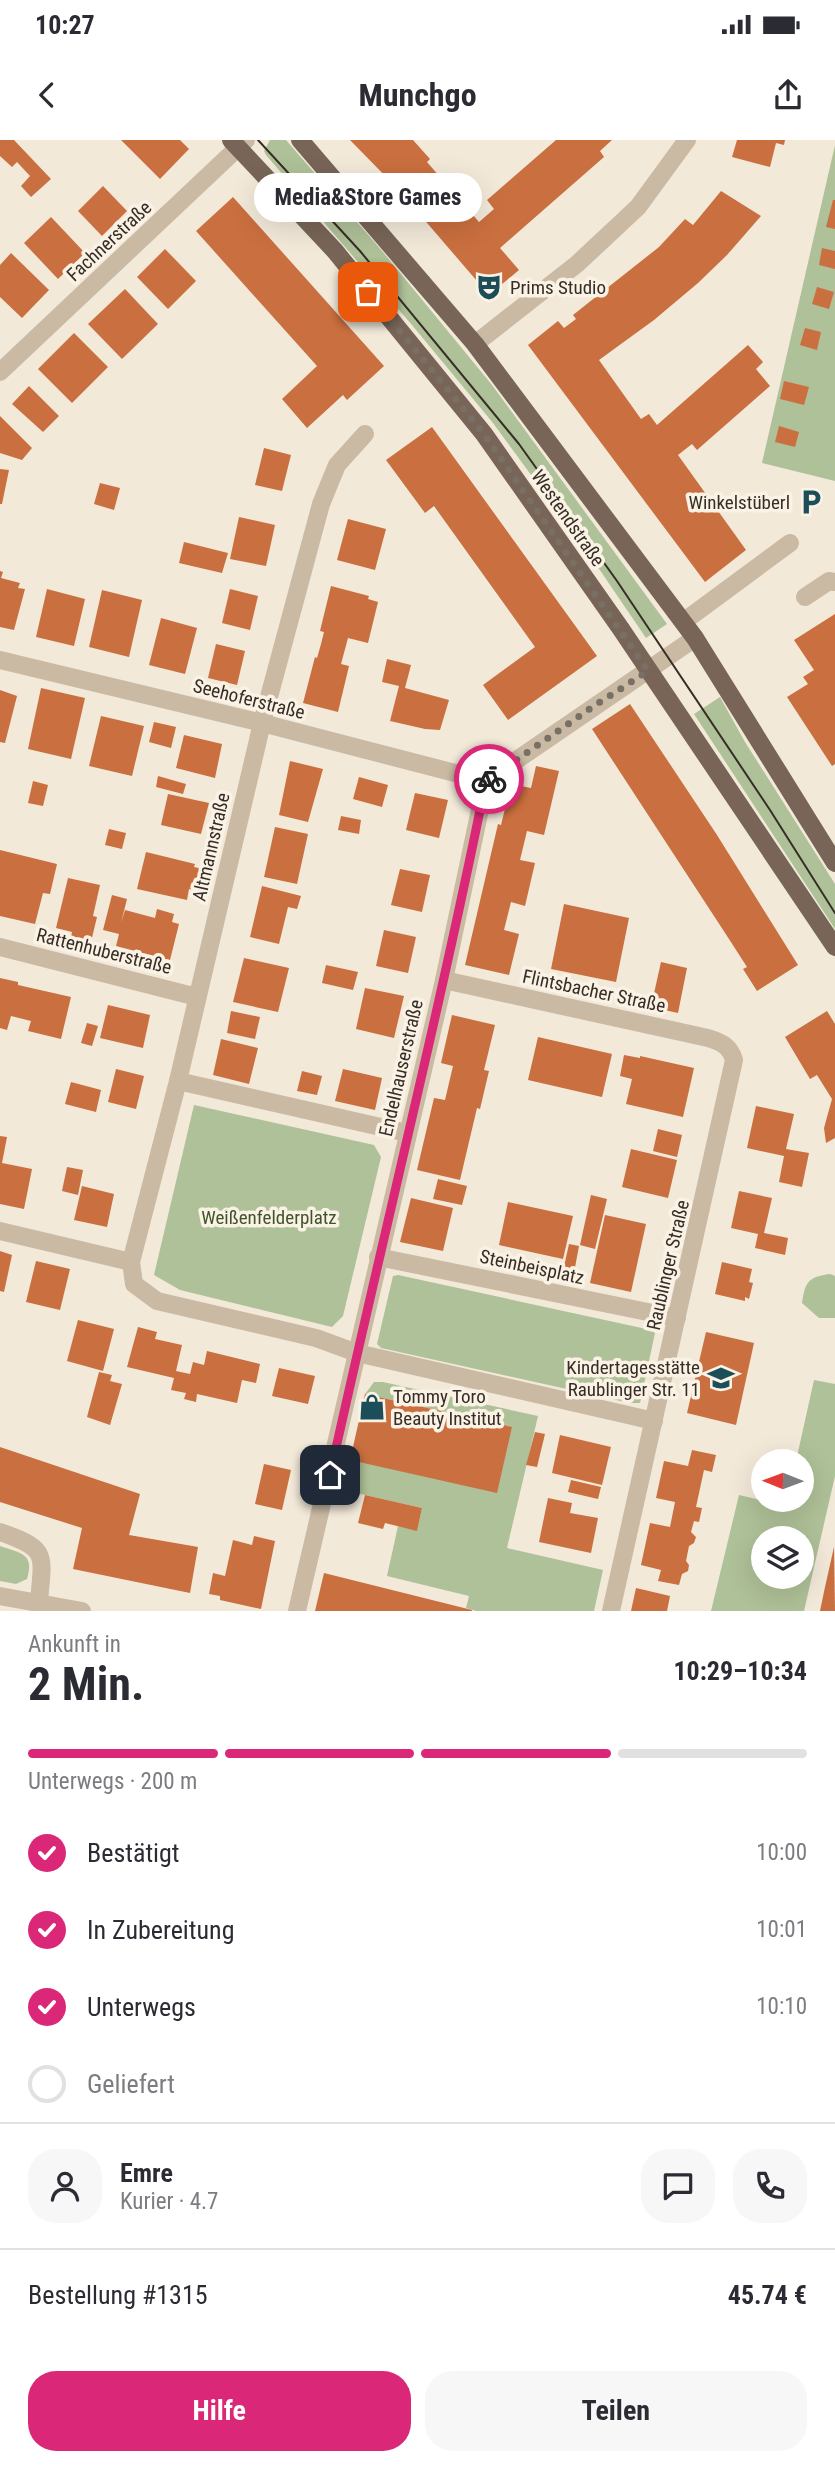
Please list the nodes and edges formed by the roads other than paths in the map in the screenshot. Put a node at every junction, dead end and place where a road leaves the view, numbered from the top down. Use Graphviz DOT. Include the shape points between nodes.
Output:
graph roads {
  1 [pos="299,140"];
  2 [pos="687,140"];
  3 [pos="238,143"];
  4 [pos="475,344"];
  5 [pos="0,372"];
  6 [pos="365,434"];
  7 [pos="790,542"];
  8 [pos="835,582"];
  9 [pos="805,597"];
  10 [pos="683,622"];
  11 [pos="695,638"];
  12 [pos="0,660"];
  13 [pos="648,671"];
  14 [pos="262,723"];
  15 [pos="486,781"];
  16 [pos="835,863"];
  17 [pos="0,947"];
  18 [pos="835,947"];
  19 [pos="444,980"];
  20 [pos="197,997"];
  21 [pos="732,1051"];
  22 [pos="178,1082"];
  23 [pos="407,1133"];
  24 [pos="0,1231"];
  25 [pos="378,1257"];
  26 [pos="131,1262"];
  27 [pos="677,1318"];
  28 [pos="357,1353"];
  29 [pos="654,1421"];
  30 [pos="0,1532"];
  31 [pos="0,1596"];
  32 [pos="39,1601"];
  33 [pos="72,1610"];
  34 [pos="297,1611"];
  35 [pos="611,1611"];
  1 -- 4 [label="main road, Westendstraße"];
  2 -- 4 [label="street" via="638,207 578,264"];
  3 -- 5 [label="street, Fachnerstraße"];
  3 -- 13 [label="main road, Westendstraße" via="335,251 484,434"];
  4 -- 10 [label="main road, Westendstraße"];
  6 -- 14 [label="street, Altmannstraße" via="337,465 321,504"];
  7 -- 10 [label="street"];
  8 -- 9 [label="street" via="829,581"];
  10 -- 11 [label="main road, Westendstraße"];
  11 -- 13 [label="street"];
  11 -- 16 [label="main road, Westendstraße"];
  12 -- 14 [label="street, Seehoferstraße"];
  13 -- 15 [label="street"];
  13 -- 18 [label="main road, Westendstraße"];
  14 -- 15 [label="street, Seehoferstraße"];
  14 -- 20 [label="street, Altmannstraße"];
  15 -- 19 [label="street, Endelhauserstraße"];
  17 -- 20 [label="street, Rattenhuberstraße"];
  19 -- 21 [label="street, Flintsbacher Straße" via="708,1038"];
  19 -- 23 [label="street, Endelhauserstraße"];
  20 -- 22 [label="street, Altmannstraße"];
  21 -- 27 [label="street, Raublinger Straße" via="732,1073"];
  22 -- 23 [label="street"];
  22 -- 26 [label="street, Altmannstraße"];
  23 -- 25 [label="street, Endelhauserstraße"];
  24 -- 26 [label="street"];
  25 -- 27 [label="street, Steinbeisplatz"];
  25 -- 28 [label="street, Endelhauserstraße"];
  26 -- 28 [label="street, Altmannstraße" via="134,1284 157,1301 316,1338"];
  27 -- 29 [label="street, Raublinger Straße"];
  28 -- 29 [label="street"];
  28 -- 34 [label="street, Endelhauserstraße"];
  29 -- 35 [label="street, Raublinger Straße"];
  30 -- 32 [label="street" via="38,1550 43,1563"];
  31 -- 32 [label="street"];
  32 -- 33 [label="street"];
}
